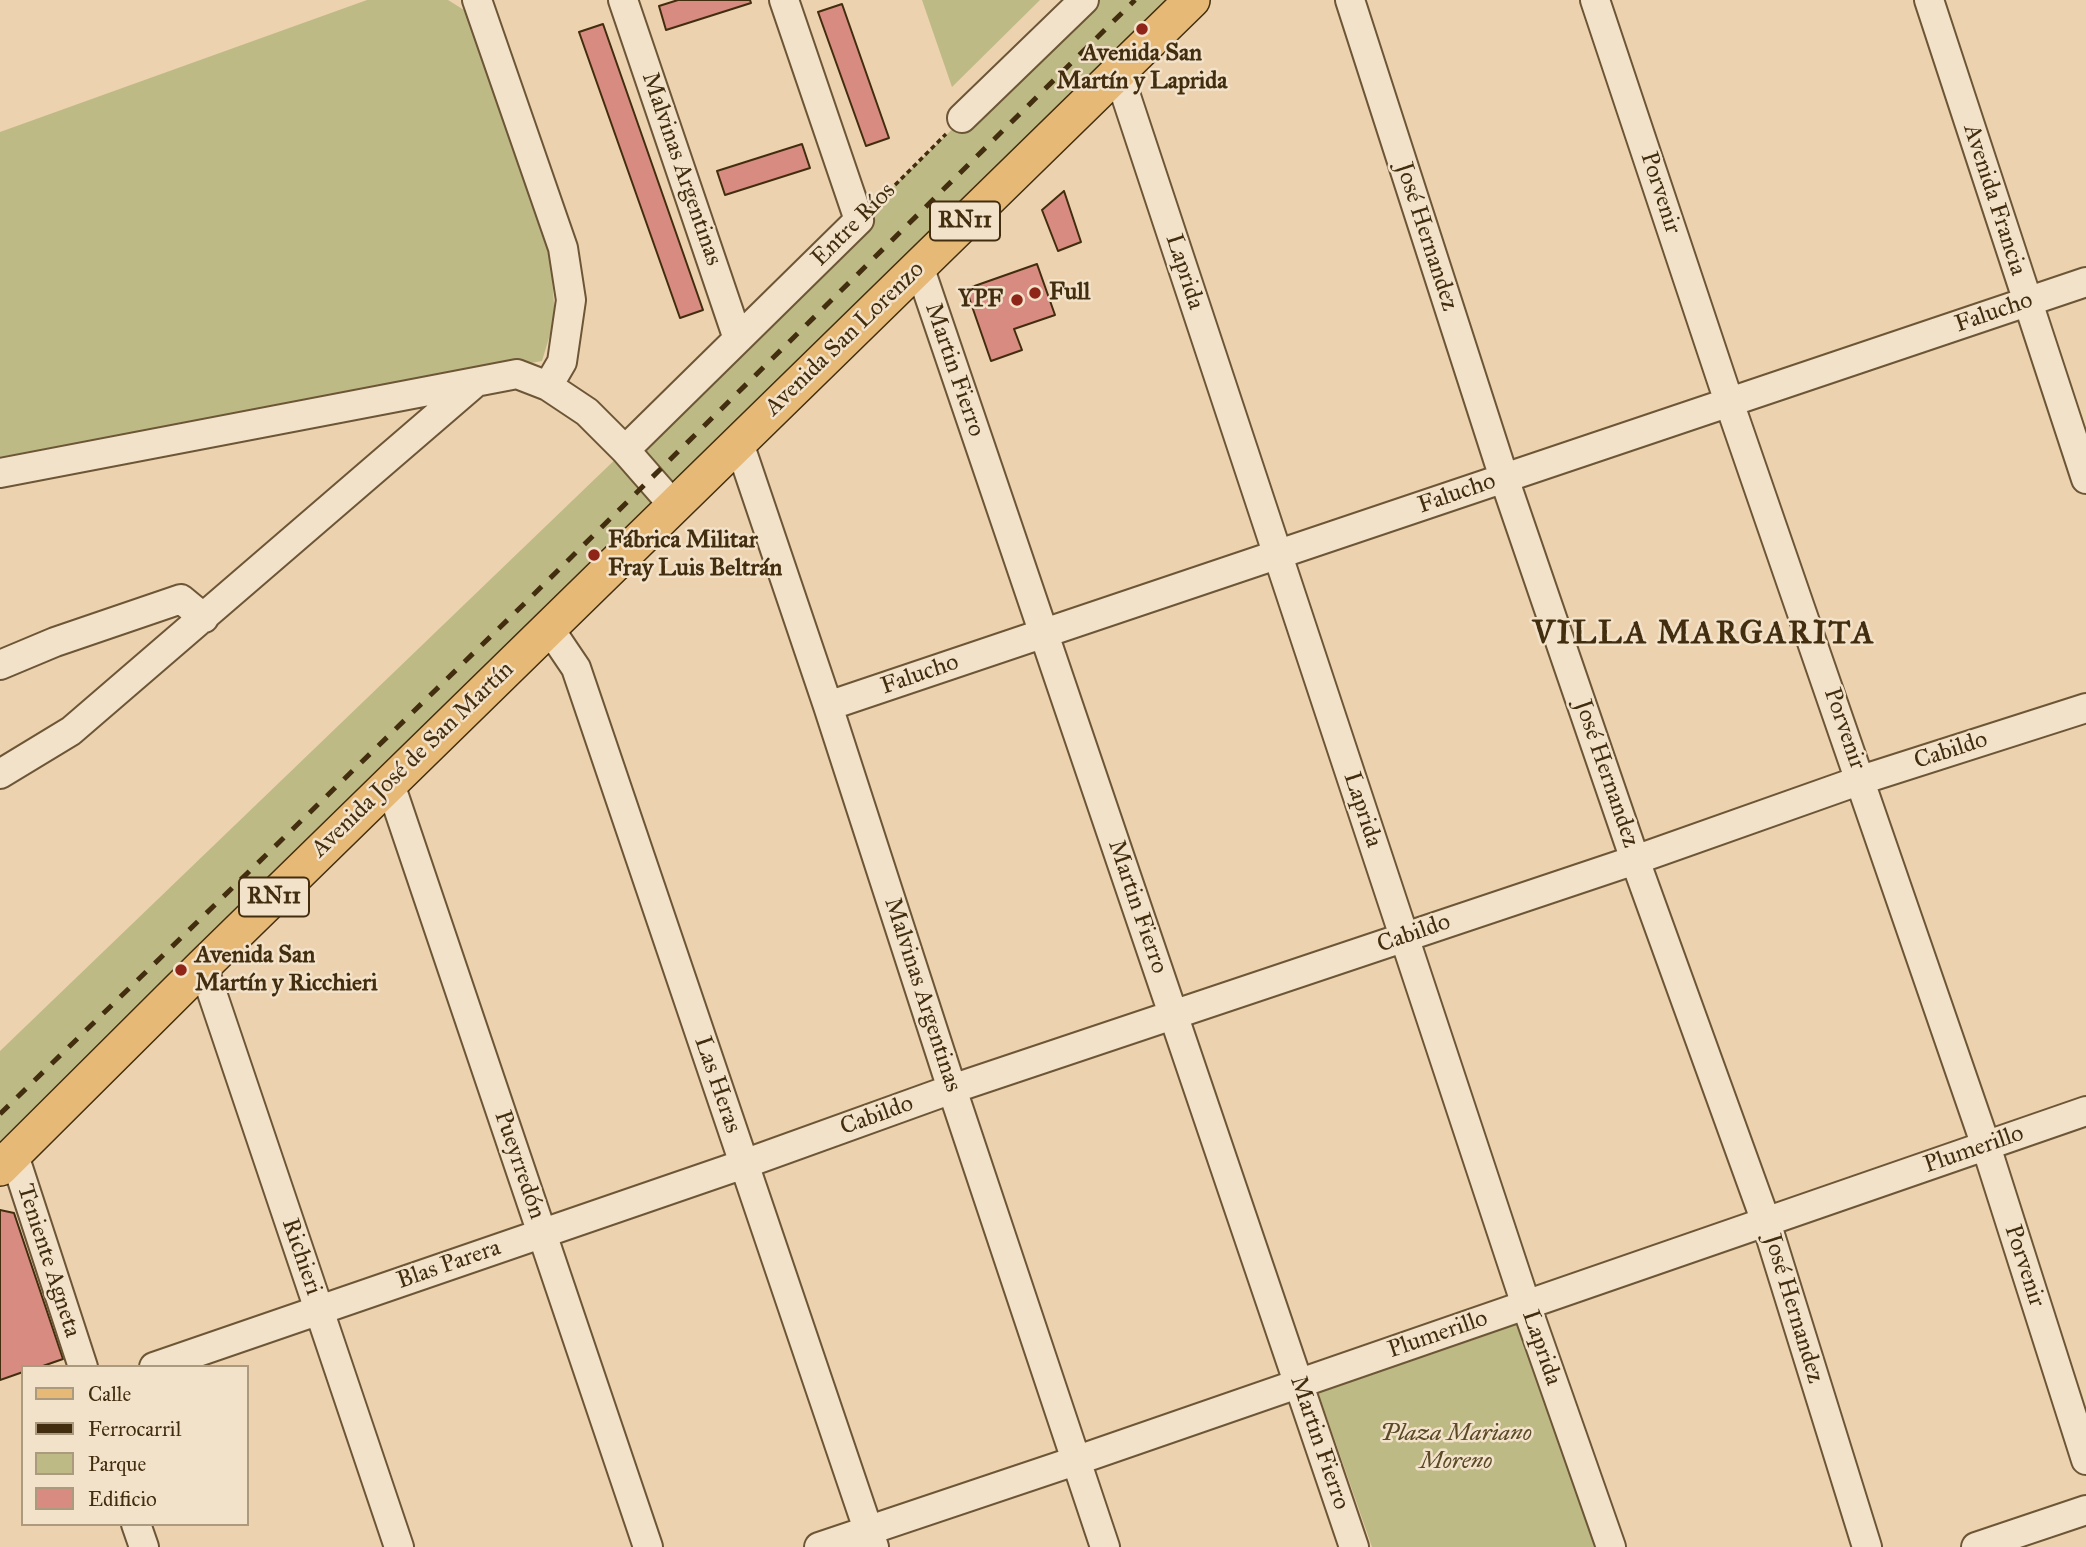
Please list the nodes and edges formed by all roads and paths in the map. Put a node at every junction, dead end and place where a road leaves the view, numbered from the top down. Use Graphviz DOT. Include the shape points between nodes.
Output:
graph roads {
  1 [pos="477,0"];
  2 [pos="623,0"];
  3 [pos="784,0"];
  4 [pos="1084,0"];
  5 [pos="1192,0"];
  6 [pos="1350,0"];
  7 [pos="1595,0"];
  8 [pos="1929,0"];
  9 [pos="1118,72"];
  10 [pos="962,118"];
  11 [pos="859,220"];
  12 [pos="919,266"];
  13 [pos="2086,282"];
  14 [pos="2028,302"];
  15 [pos="738,339"];
  16 [pos="478,381"];
  17 [pos="548,386"];
  18 [pos="1729,402"];
  19 [pos="739,443"];
  20 [pos="625,450"];
  21 [pos="0,473"];
  22 [pos="1504,478"];
  23 [pos="2086,479"];
  24 [pos="674,506"];
  25 [pos="1278,554"];
  26 [pos="204,618"];
  27 [pos="549,628"];
  28 [pos="1044,633"];
  29 [pos="0,665"];
  30 [pos="828,706"];
  31 [pos="2086,708"];
  32 [pos="0,774"];
  33 [pos="1861,780"];
  34 [pos="390,783"];
  35 [pos="1635,859"];
  36 [pos="1404,937"];
  37 [pos="203,966"];
  38 [pos="1174,1016"];
  39 [pos="952,1089"];
  40 [pos="2086,1111"];
  41 [pos="1986,1146"];
  42 [pos="7,1161"];
  43 [pos="744,1164"];
  44 [pos="1766,1222"];
  45 [pos="542,1233"];
  46 [pos="1525,1305"];
  47 [pos="319,1310"];
  48 [pos="82,1365"];
  49 [pos="160,1365"];
  50 [pos="1299,1384"];
  51 [pos="2086,1460"];
  52 [pos="1075,1461"];
  53 [pos="2086,1510"];
  54 [pos="137,1526"];
  55 [pos="871,1539"];
  56 [pos="144,1547"];
  57 [pos="399,1547"];
  58 [pos="648,1547"];
  59 [pos="819,1547"];
  60 [pos="1105,1547"];
  61 [pos="1354,1547"];
  62 [pos="1611,1547"];
  63 [pos="1867,1547"];
  64 [pos="1976,1547"];
  1 -- 17 [label="street" via="563,248 570,300 562,362"];
  2 -- 15 [label="street, Malvinas Argentinas"];
  3 -- 11 [label="street"];
  4 -- 10 [label="street"];
  5 -- 9 [label="main road, Avenida San Lorenzo / RN11"];
  6 -- 22 [label="street, José Hernandez"];
  7 -- 18 [label="street, Porvenir"];
  8 -- 14 [label="street, Avenida Francia"];
  9 -- 12 [label="main road, Avenida San Lorenzo / RN11"];
  9 -- 25 [label="street, Laprida"];
  10 -- 11 [label="path, Entre Ríos"];
  11 -- 15 [label="street, Entre Ríos"];
  12 -- 19 [label="main road, Avenida San Lorenzo / RN11"];
  12 -- 28 [label="street, Martin Fierro"];
  13 -- 14 [label="street, Falucho"];
  14 -- 18 [label="street, Falucho"];
  14 -- 23 [label="street, Avenida Francia"];
  15 -- 20 [label="street, Entre Ríos"];
  16 -- 17 [label="street" via="517,374"];
  16 -- 21 [label="street"];
  16 -- 26 [label="street"];
  17 -- 20 [label="street" via="587,412"];
  18 -- 22 [label="street, Falucho"];
  18 -- 33 [label="street, Porvenir"];
  19 -- 24 [label="main road, Avenida José de San Martín / RN11"];
  19 -- 30 [label="street, Malvinas Argentinas"];
  20 -- 24 [label="street"];
  22 -- 25 [label="street, Falucho"];
  22 -- 35 [label="street, José Hernandez"];
  24 -- 27 [label="main road, Avenida José de San Martín / RN11"];
  25 -- 28 [label="street, Falucho"];
  25 -- 36 [label="street, Laprida"];
  26 -- 29 [label="street" via="181,599"];
  26 -- 32 [label="street" via="71,731"];
  27 -- 34 [label="main road, Avenida José de San Martín / RN11"];
  27 -- 43 [label="street, Las Heras" via="576,668"];
  28 -- 30 [label="street, Falucho"];
  28 -- 38 [label="street, Martin Fierro"];
  30 -- 39 [label="street, Malvinas Argentinas"];
  31 -- 33 [label="street, Cabildo"];
  33 -- 35 [label="street, Cabildo"];
  33 -- 41 [label="street, Porvenir"];
  34 -- 37 [label="main road, Avenida José de San Martín / RN11"];
  34 -- 45 [label="street, Pueyrredón"];
  35 -- 36 [label="street, Cabildo"];
  35 -- 44 [label="street, José Hernandez"];
  36 -- 38 [label="street, Cabildo"];
  36 -- 46 [label="street, Laprida"];
  37 -- 42 [label="main road, Avenida José de San Martín / RN11"];
  37 -- 47 [label="street, Richieri"];
  38 -- 39 [label="street, Cabildo"];
  38 -- 50 [label="street, Martin Fierro"];
  39 -- 43 [label="street, Cabildo"];
  39 -- 52 [label="street, Malvinas Argentinas"];
  40 -- 41 [label="street, Plumerillo"];
  41 -- 44 [label="street, Plumerillo"];
  41 -- 51 [label="street, Porvenir"];
  42 -- 48 [label="street, Teniente Agneta"];
  43 -- 45 [label="street, Blas Parera"];
  43 -- 55 [label="street, Las Heras"];
  44 -- 46 [label="street, Plumerillo"];
  44 -- 63 [label="street, José Hernandez"];
  45 -- 47 [label="street, Blas Parera"];
  45 -- 58 [label="street, Pueyrredón"];
  46 -- 50 [label="street, Plumerillo"];
  46 -- 62 [label="street, Laprida"];
  47 -- 49 [label="street, Blas Parera"];
  47 -- 57 [label="street, Richieri"];
  50 -- 52 [label="street, Plumerillo"];
  50 -- 61 [label="street, Martin Fierro"];
  52 -- 55 [label="street, Plumerillo"];
  52 -- 60 [label="street, Malvinas Argentinas"];
  53 -- 64 [label="street"];
  54 -- 56 [label="street"];
  55 -- 59 [label="street, Plumerillo"];
}
